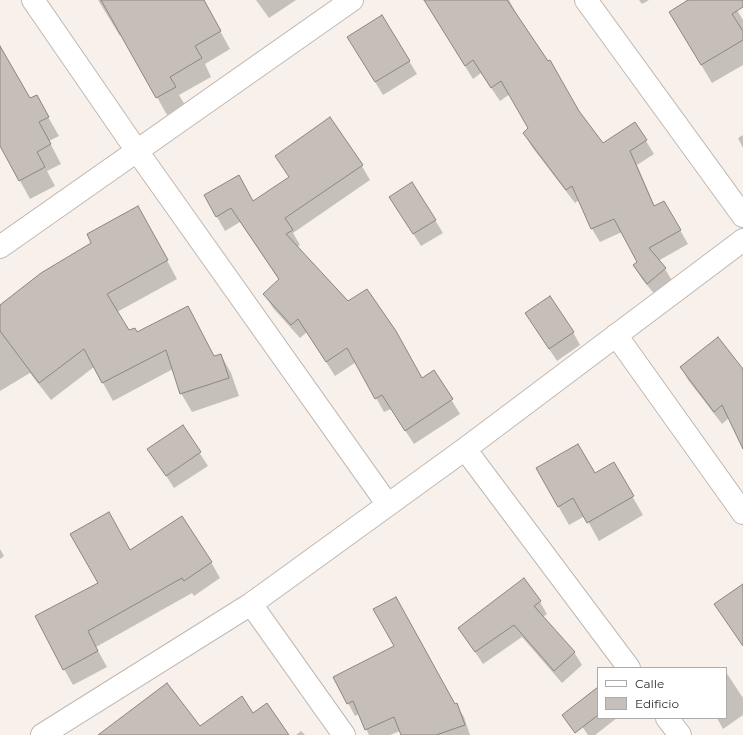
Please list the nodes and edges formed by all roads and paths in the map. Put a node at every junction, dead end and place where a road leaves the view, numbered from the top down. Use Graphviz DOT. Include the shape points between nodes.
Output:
graph roads {
  1 [pos="33,0"];
  2 [pos="352,0"];
  3 [pos="586,0"];
  4 [pos="137,151"];
  5 [pos="743,216"];
  6 [pos="743,240"];
  7 [pos="0,247"];
  8 [pos="616,335"];
  9 [pos="465,449"];
  10 [pos="388,505"];
  11 [pos="743,513"];
  12 [pos="251,604"];
  13 [pos="628,667"];
  14 [pos="668,719"];
  15 [pos="42,735"];
  16 [pos="344,735"];
  17 [pos="680,735"];
  1 -- 4 [label="street"];
  2 -- 4 [label="street"];
  3 -- 5 [label="street"];
  4 -- 7 [label="street"];
  4 -- 10 [label="street"];
  6 -- 8 [label="street"];
  8 -- 9 [label="street"];
  8 -- 11 [label="street"];
  9 -- 10 [label="street"];
  9 -- 13 [label="street"];
  10 -- 12 [label="street"];
  12 -- 15 [label="street"];
  12 -- 16 [label="street"];
  14 -- 17 [label="street"];
}
